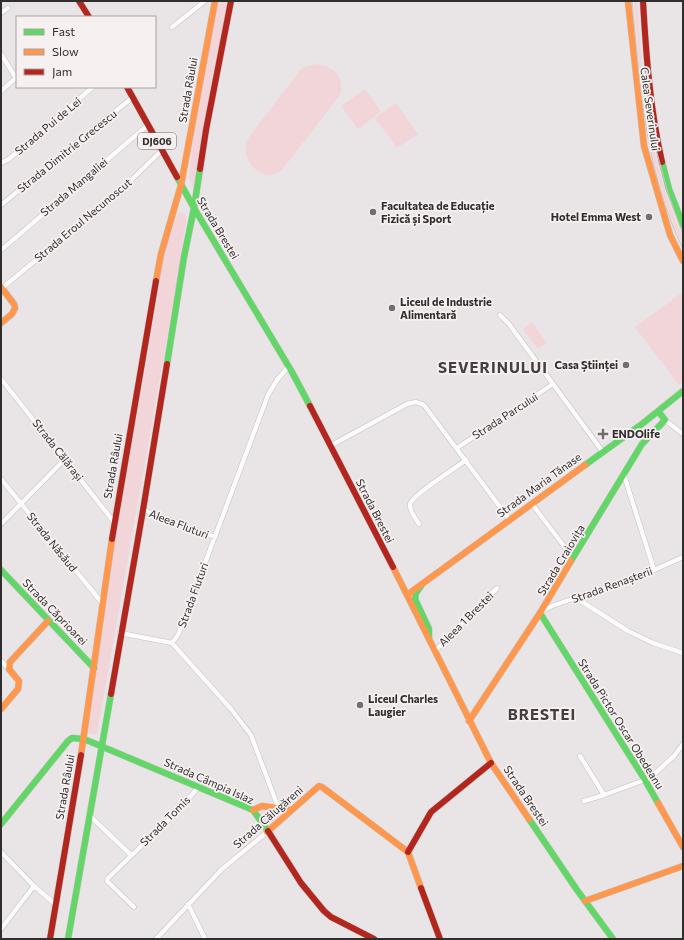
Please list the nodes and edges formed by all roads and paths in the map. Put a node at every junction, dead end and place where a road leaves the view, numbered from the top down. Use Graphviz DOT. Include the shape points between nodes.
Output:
graph roads {
  1 [pos="79,1"];
  2 [pos="205,1"];
  3 [pos="215,1"];
  4 [pos="231,1"];
  5 [pos="628,1"];
  6 [pos="643,1"];
  7 [pos="8,8"];
  8 [pos="1,13"];
  9 [pos="87,16"];
  10 [pos="172,27"];
  11 [pos="1,54"];
  12 [pos="16,76"];
  13 [pos="16,78"];
  14 [pos="93,88"];
  15 [pos="128,88"];
  16 [pos="1,91"];
  17 [pos="133,97"];
  18 [pos="148,125"];
  19 [pos="162,150"];
  20 [pos="1,162"];
  21 [pos="181,185"];
  22 [pos="1,205"];
  23 [pos="194,208"];
  24 [pos="204,225"];
  25 [pos="683,225"];
  26 [pos="189,230"];
  27 [pos="1,250"];
  28 [pos="683,261"];
  29 [pos="2,287"];
  30 [pos="500,315"];
  31 [pos="1,323"];
  32 [pos="289,366"];
  33 [pos="1,379"];
  34 [pos="553,384"];
  35 [pos="683,391"];
  36 [pos="658,412"];
  37 [pos="665,420"];
  38 [pos="683,434"];
  39 [pos="330,446"];
  40 [pos="457,448"];
  41 [pos="603,452"];
  42 [pos="64,459"];
  43 [pos="466,460"];
  44 [pos="624,475"];
  45 [pos="1,480"];
  46 [pos="21,504"];
  47 [pos="532,504"];
  48 [pos="143,510"];
  49 [pos="510,519"];
  50 [pos="114,522"];
  51 [pos="1,524"];
  52 [pos="419,524"];
  53 [pos="215,537"];
  54 [pos="683,557"];
  55 [pos="573,558"];
  56 [pos="1,570"];
  57 [pos="654,570"];
  58 [pos="423,583"];
  59 [pos="497,588"];
  60 [pos="406,595"];
  61 [pos="576,598"];
  62 [pos="103,604"];
  63 [pos="540,613"];
  64 [pos="48,621"];
  65 [pos="120,633"];
  66 [pos="429,639"];
  67 [pos="172,643"];
  68 [pos="434,651"];
  69 [pos="683,653"];
  70 [pos="1,661"];
  71 [pos="94,668"];
  72 [pos="9,669"];
  73 [pos="2,704"];
  74 [pos="469,721"];
  75 [pos="84,739"];
  76 [pos="683,744"];
  77 [pos="101,745"];
  78 [pos="580,756"];
  79 [pos="491,764"];
  80 [pos="645,780"];
  81 [pos="199,786"];
  82 [pos="604,796"];
  83 [pos="584,801"];
  84 [pos="278,807"];
  85 [pos="253,810"];
  86 [pos="291,810"];
  87 [pos="89,815"];
  88 [pos="1,824"];
  89 [pos="267,832"];
  90 [pos="683,847"];
  91 [pos="1,852"];
  92 [pos="408,852"];
  93 [pos="131,855"];
  94 [pos="683,866"];
  95 [pos="34,886"];
  96 [pos="585,901"];
  97 [pos="55,904"];
  98 [pos="188,904"];
  99 [pos="134,907"];
  100 [pos="1,930"];
  101 [pos="50,939"];
  102 [pos="68,939"];
  103 [pos="156,939"];
  104 [pos="205,939"];
  105 [pos="374,939"];
  106 [pos="440,939"];
  107 [pos="614,939"];
  1 -- 9 [label="main road"];
  2 -- 10 [label="street"];
  3 -- 21 [label="main road, Strada Râului"];
  4 -- 23 [label="main road"];
  5 -- 28 [label="main road, Calea Severinului" via="644,146 666,224"];
  6 -- 25 [label="main road, Calea Severinului" via="656,131 671,194"];
  7 -- 8 [label="street"];
  11 -- 12 [label="street"];
  13 -- 16 [label="street"];
  14 -- 20 [label="street, Strada Pui de Lei" via="9,159"];
  15 -- 17 [label="main road, Strada Brestei / DJ606"];
  17 -- 18 [label="main road, Strada Brestei / DJ606"];
  17 -- 22 [label="street, Strada Dimitrie Grecescu"];
  18 -- 19 [label="main road, Strada Brestei / DJ606"];
  18 -- 27 [label="street, Strada Mangaliei"];
  19 -- 21 [label="main road, Strada Brestei / DJ606"];
  19 -- 29 [label="street, Strada Eroul Necunoscut" via="120,191"];
  21 -- 23 [label="main road, Strada Brestei / DJ606"];
  21 -- 50 [label="main road, Strada Râului" via="161,254"];
  23 -- 24 [label="main road, Strada Brestei / DJ606"];
  23 -- 26 [label="main road"];
  24 -- 26 [label="main road" via="194,225"];
  24 -- 32 [label="main road, Strada Brestei / DJ606"];
  26 -- 48 [label="main road"];
  29 -- 31 [label="main road" via="14,304 14,310"];
  30 -- 34 [label="street"];
  32 -- 39 [label="main road, Strada Brestei / DJ606"];
  32 -- 53 [label="street, Strada Fluturi" via="268,395"];
  33 -- 42 [label="street, Strada Călărași"];
  34 -- 40 [label="street, Strada Parcului"];
  34 -- 41 [label="street"];
  35 -- 36 [label="main road, Strada Maria Tănase"];
  36 -- 37 [label="main road"];
  36 -- 41 [label="main road, Strada Maria Tănase"];
  37 -- 38 [label="street"];
  37 -- 44 [label="main road, Strada Craiovița" via="642,444"];
  39 -- 40 [label="street" via="407,404 416,402 426,408"];
  39 -- 60 [label="main road, Strada Brestei / DJ606"];
  40 -- 43 [label="street"];
  41 -- 47 [label="main road, Strada Maria Tănase"];
  42 -- 46 [label="street"];
  42 -- 50 [label="street, Strada Călărași"];
  43 -- 49 [label="street"];
  43 -- 52 [label="street" via="411,502 411,510"];
  44 -- 55 [label="main road, Strada Craiovița"];
  44 -- 57 [label="street"];
  45 -- 46 [label="street, Strada Năsăud"];
  46 -- 51 [label="street"];
  46 -- 62 [label="street, Strada Năsăud"];
  47 -- 49 [label="main road, Strada Maria Tănase"];
  47 -- 55 [label="street"];
  48 -- 53 [label="street, Aleea Fluturi"];
  48 -- 65 [label="main road"];
  49 -- 58 [label="main road, Strada Maria Tănase"];
  50 -- 62 [label="main road, Strada Râului"];
  53 -- 67 [label="street, Strada Fluturi" via="178,635"];
  54 -- 57 [label="street, Strada Renașterii"];
  55 -- 63 [label="main road, Strada Craiovița"];
  56 -- 64 [label="main road, Strada Căprioarei"];
  57 -- 61 [label="street, Strada Renașterii"];
  58 -- 60 [label="main road, Strada Maria Tănase"];
  58 -- 66 [label="main road" via="415,599 429,629"];
  59 -- 68 [label="street, Aleea 1 Brestei"];
  60 -- 66 [label="main road, Strada Brestei / DJ606"];
  61 -- 63 [label="street, Strada Renașterii"];
  61 -- 69 [label="street" via="628,631"];
  62 -- 71 [label="main road, Strada Râului"];
  63 -- 74 [label="main road, Strada Craiovița"];
  63 -- 80 [label="main road, Strada Pictor Oscar Obedeanu"];
  64 -- 71 [label="main road, Strada Căprioarei"];
  64 -- 72 [label="main road" via="10,662"];
  65 -- 67 [label="street"];
  65 -- 77 [label="main road"];
  66 -- 68 [label="main road, Strada Brestei / DJ606"];
  67 -- 84 [label="street" via="251,735"];
  68 -- 74 [label="main road, Strada Brestei / DJ606"];
  70 -- 72 [label="street"];
  71 -- 75 [label="main road, Strada Râului"];
  72 -- 73 [label="main road" via="19,681 19,685"];
  74 -- 79 [label="main road, Strada Brestei / DJ606"];
  75 -- 77 [label="main road, Strada Câmpia Islaz"];
  75 -- 88 [label="main road" via="72,738 68,741"];
  75 -- 97 [label="main road, Strada Râului"];
  76 -- 80 [label="street" via="674,756"];
  77 -- 81 [label="main road, Strada Câmpia Islaz"];
  77 -- 87 [label="main road"];
  78 -- 82 [label="street"];
  79 -- 92 [label="main road" via="431,812"];
  79 -- 96 [label="main road, Strada Brestei / DJ606"];
  80 -- 82 [label="street"];
  80 -- 90 [label="main road, Strada Pictor Oscar Obedeanu"];
  81 -- 85 [label="main road, Strada Câmpia Islaz"];
  81 -- 93 [label="street, Strada Tomis"];
  82 -- 83 [label="street"];
  84 -- 85 [label="main road" via="262,806"];
  84 -- 86 [label="main road"];
  85 -- 89 [label="main road, Strada Câmpia Islaz"];
  86 -- 89 [label="main road, Strada Călugăreni"];
  86 -- 92 [label="main road, Strada Călugăreni" via="319,786"];
  87 -- 93 [label="street, Strada Tomis"];
  87 -- 102 [label="main road"];
  89 -- 98 [label="street, Strada Călugăreni" via="221,870"];
  89 -- 105 [label="main road, Strada Câmpia Islaz" via="301,883 324,911"];
  91 -- 95 [label="street"];
  92 -- 106 [label="main road"];
  93 -- 99 [label="street, Strada Tomis" via="107,881"];
  94 -- 96 [label="main road"];
  95 -- 97 [label="street"];
  95 -- 100 [label="street"];
  96 -- 107 [label="main road, Strada Brestei / DJ606"];
  97 -- 101 [label="main road, Strada Râului"];
  98 -- 103 [label="street, Strada Călugăreni"];
  98 -- 104 [label="street"];
}
